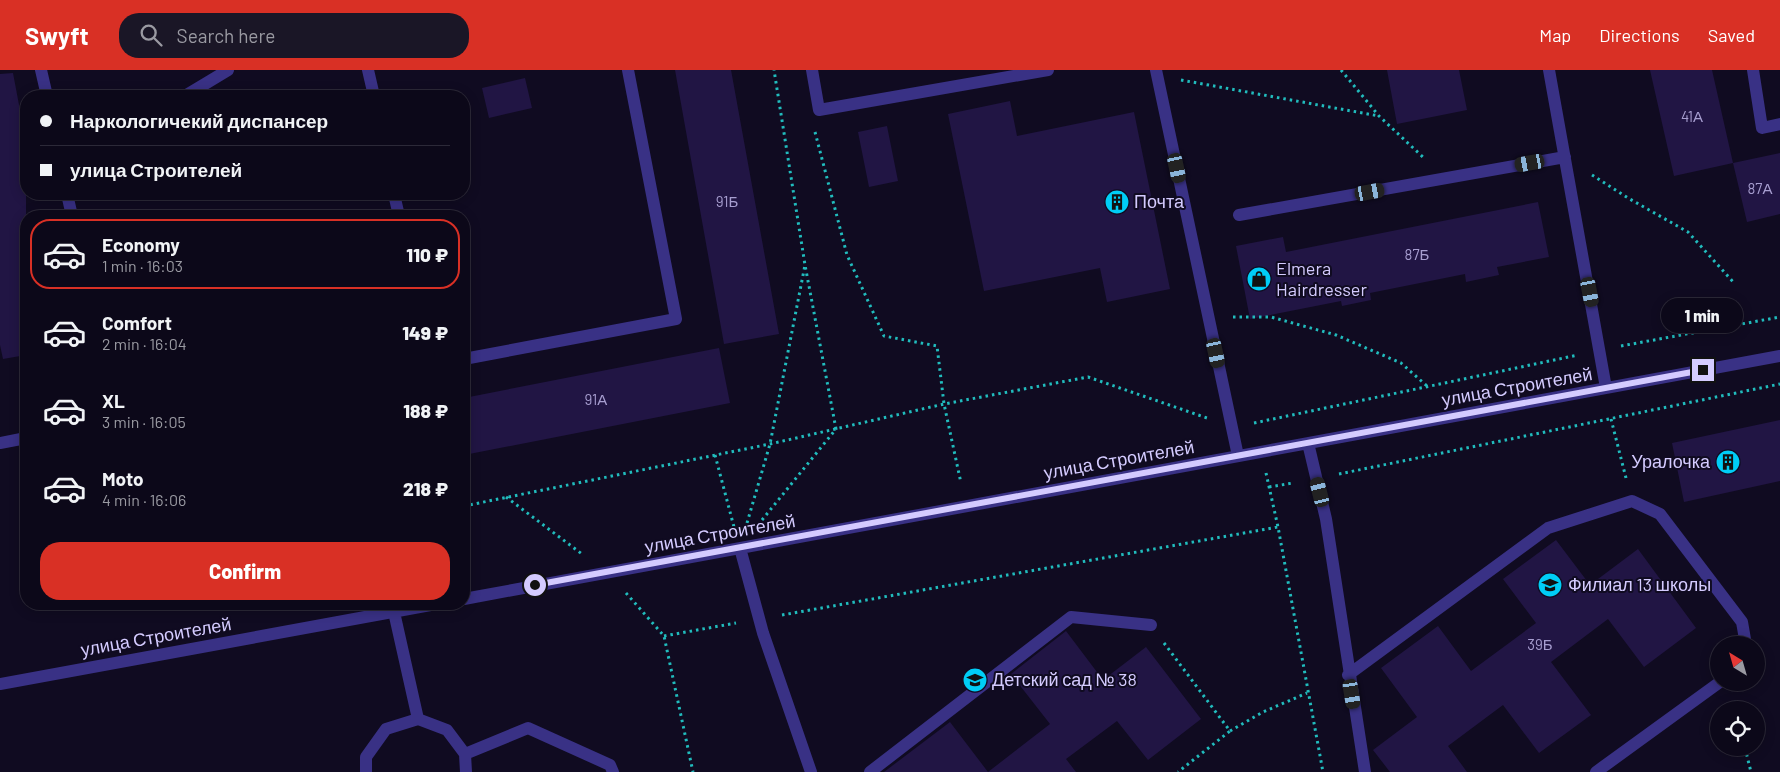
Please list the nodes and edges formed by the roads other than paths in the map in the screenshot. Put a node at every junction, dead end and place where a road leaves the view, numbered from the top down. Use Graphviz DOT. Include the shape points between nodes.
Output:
graph roads {
  1 [pos="41,70"];
  2 [pos="226,70"];
  3 [pos="368,70"];
  4 [pos="628,70"];
  5 [pos="812,70"];
  6 [pos="1048,70"];
  7 [pos="1549,70"];
  8 [pos="1753,70"];
  9 [pos="1156,73"];
  10 [pos="45,90"];
  11 [pos="194,90"];
  12 [pos="373,90"];
  13 [pos="1780,124"];
  14 [pos="1564,157"];
  15 [pos="1239,215"];
  16 [pos="1780,356"];
  17 [pos="470,358"];
  18 [pos="1606,388"];
  19 [pos="20,439"];
  20 [pos="0,443"];
  21 [pos="1308,443"];
  22 [pos="1238,456"];
  23 [pos="740,548"];
  24 [pos="470,598"];
  25 [pos="404,610"];
  26 [pos="394,612"];
  27 [pos="1151,625"];
  28 [pos="1744,636"];
  29 [pos="1348,674"];
  30 [pos="0,684"];
  31 [pos="1710,689"];
  32 [pos="418,719"];
  33 [pos="465,754"];
  34 [pos="366,772"];
  35 [pos="466,772"];
  36 [pos="613,772"];
  37 [pos="812,772"];
  38 [pos="870,772"];
  39 [pos="1364,772"];
  40 [pos="1596,772"];
  1 -- 10 [label="street"];
  2 -- 11 [label="street"];
  3 -- 12 [label="street"];
  4 -- 17 [label="street" via="676,318"];
  5 -- 6 [label="street" via="819,110"];
  7 -- 14 [label="street"];
  8 -- 13 [label="street" via="1762,128"];
  9 -- 22 [label="street"];
  14 -- 15 [label="street"];
  14 -- 18 [label="street"];
  16 -- 18 [label="street, улица Строителей"];
  18 -- 21 [label="street, улица Строителей"];
  19 -- 20 [label="street"];
  21 -- 22 [label="street, улица Строителей"];
  21 -- 29 [label="street" via="1326,519"];
  22 -- 23 [label="street, улица Строителей"];
  23 -- 24 [label="street, улица Строителей"];
  23 -- 37 [label="street" via="763,633"];
  25 -- 26 [label="street, улица Строителей"];
  26 -- 30 [label="street, улица Строителей"];
  26 -- 32 [label="street"];
  27 -- 38 [label="street" via="1071,617"];
  28 -- 29 [label="street" via="1742,622 1660,514 1632,501 1548,528"];
  29 -- 39 [label="street"];
  31 -- 40 [label="street"];
  32 -- 33 [label="street" via="447,730"];
  32 -- 34 [label="street" via="386,729 366,757"];
  33 -- 35 [label="street"];
  33 -- 36 [label="street" via="528,728 610,765"];
}
